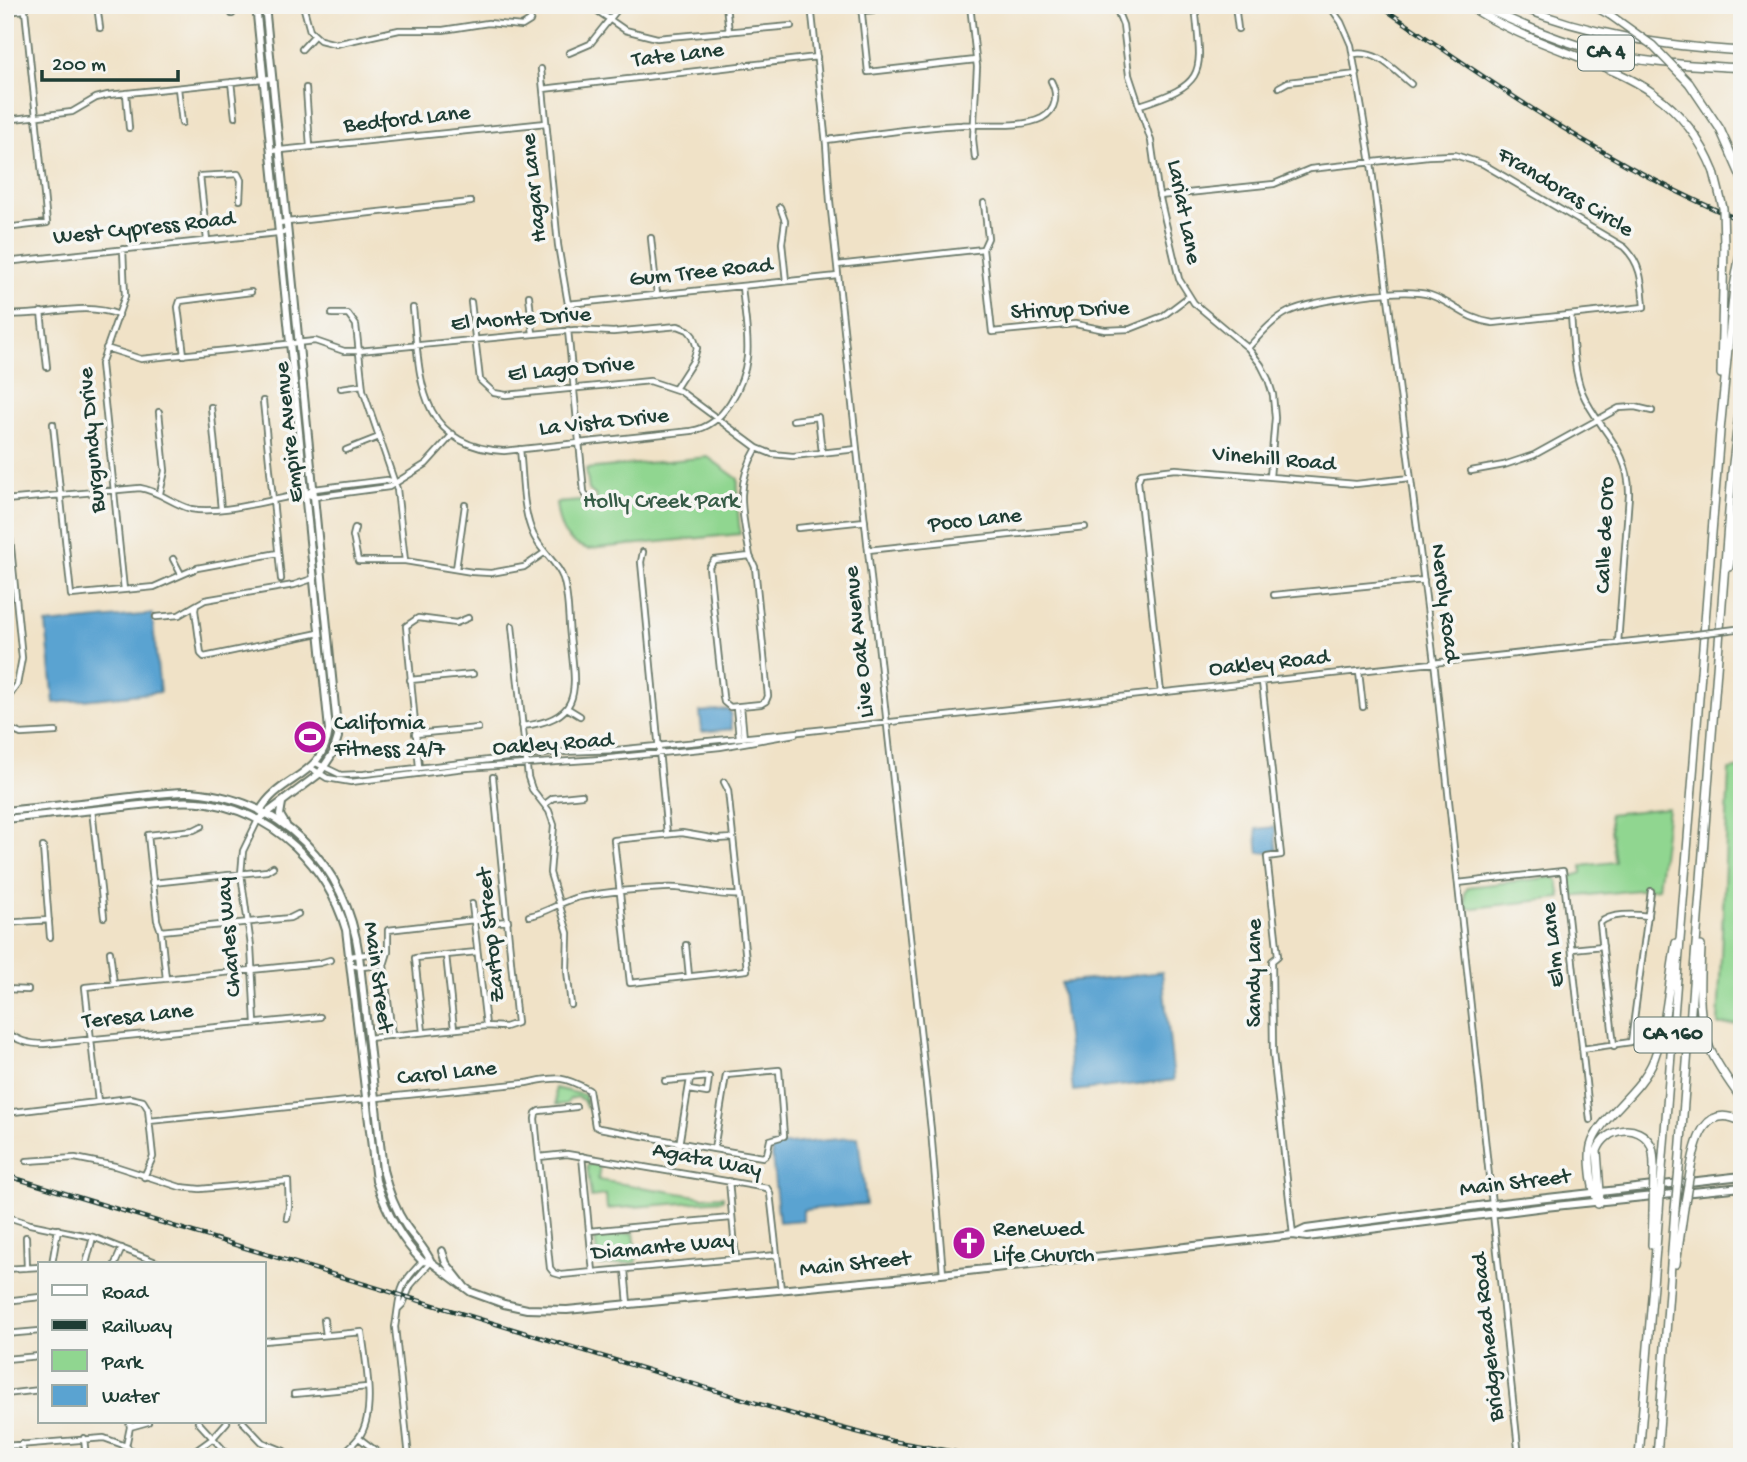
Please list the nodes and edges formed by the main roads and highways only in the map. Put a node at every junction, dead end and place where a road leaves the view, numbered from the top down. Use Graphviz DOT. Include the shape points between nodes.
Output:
graph roads {
  1 [pos="256,5"];
  2 [pos="265,5"];
  3 [pos="1469,5"];
  4 [pos="1479,5"];
  5 [pos="1517,5"];
  6 [pos="1592,5"];
  7 [pos="1742,51"];
  8 [pos="1742,68"];
  9 [pos="268,78"];
  10 [pos="1742,179"];
  11 [pos="1741,247"];
  12 [pos="295,343"];
  13 [pos="1742,389"];
  14 [pos="1720,431"];
  15 [pos="1742,470"];
  16 [pos="315,580"];
  17 [pos="326,607"];
  18 [pos="1722,616"];
  19 [pos="283,801"];
  20 [pos="260,810"];
  21 [pos="5,811"];
  22 [pos="267,814"];
  23 [pos="5,819"];
  24 [pos="258,820"];
  25 [pos="288,828"];
  26 [pos="1704,841"];
  27 [pos="1683,901"];
  28 [pos="1742,1100"];
  29 [pos="1742,1122"];
  30 [pos="1658,1168"];
  31 [pos="1742,1176"];
  32 [pos="1742,1187"];
  33 [pos="1597,1192"];
  34 [pos="1598,1204"];
  35 [pos="1293,1234"];
  36 [pos="442,1251"];
  37 [pos="430,1259"];
  38 [pos="465,1288"];
  39 [pos="1665,1355"];
  40 [pos="1639,1457"];
  41 [pos="1657,1457"];
  1 -- 9 [label="main road, Empire Avenue"];
  2 -- 9 [label="main road, Empire Avenue"];
  3 -- 14 [label="highway, bridge" via="1521,34 1650,89 1674,110 1700,144 1714,172 1723,208"];
  4 -- 8 [label="highway, CA 4" via="1549,36 1602,52"];
  5 -- 7 [label="highway, CA 4" via="1591,31"];
  6 -- 10 [label="highway, bridge" via="1652,45 1689,83 1715,120"];
  9 -- 12 [label="main road, Empire Avenue" via="279,150"];
  9 -- 12 [label="main road, Empire Avenue" via="278,223"];
  11 -- 14 [label="highway, CA 160"];
  12 -- 16 [label="main road, Empire Avenue"];
  12 -- 17 [label="main road, Empire Avenue"];
  13 -- 18 [label="highway"];
  14 -- 27 [label="highway, CA 160"];
  15 -- 18 [label="highway, CA 160"];
  16 -- 17 [label="main road" via="320,581"];
  16 -- 20 [label="main road, Empire Avenue" via="329,730 326,746 313,766 284,784"];
  17 -- 19 [label="main road, Empire Avenue" via="338,737 321,771"];
  18 -- 26 [label="highway, CA 160"];
  19 -- 22 [label="main road, Empire Avenue"];
  19 -- 25 [label="main road" via="280,815"];
  20 -- 21 [label="main road, Main Street" via="189,792"];
  20 -- 22 [label="main road, Main Street"];
  20 -- 24 [label="main road, Charles Way"];
  22 -- 24 [label="main road, Empire Avenue"];
  22 -- 25 [label="main road, Main Street"];
  23 -- 24 [label="main road, Main Street" via="195,802 233,809"];
  24 -- 37 [label="main road, Main Street" via="287,839 314,866 339,909 350,956 374,1170 400,1234 422,1261"];
  25 -- 37 [label="main road, Main Street" via="319,857 339,887 353,922 383,1170 408,1229"];
  26 -- 28 [label="highway" via="1702,1020 1713,1056"];
  26 -- 39 [label="highway, CA 160, bridge"];
  27 -- 30 [label="highway, CA 160"];
  27 -- 33 [label="highway" via="1655,1057 1639,1085 1594,1137 1590,1157"];
  29 -- 39 [label="highway, bridge" via="1721,1117 1704,1126 1698,1137"];
  30 -- 33 [label="highway" via="1644,1137 1633,1131 1614,1132 1603,1139 1597,1151"];
  30 -- 40 [label="highway, CA 160, bridge"];
  31 -- 33 [label="main road, Main Street"];
  32 -- 34 [label="main road, Main Street"];
  33 -- 34 [label="highway"];
  33 -- 35 [label="main road, Main Street"];
  34 -- 35 [label="main road, Main Street" via="1307,1237"];
  35 -- 38 [label="main road, Main Street" via="567,1310 504,1304"];
  36 -- 38 [label="main road"];
  37 -- 38 [label="main road, Main Street"];
  39 -- 41 [label="highway, CA 160"];
}
